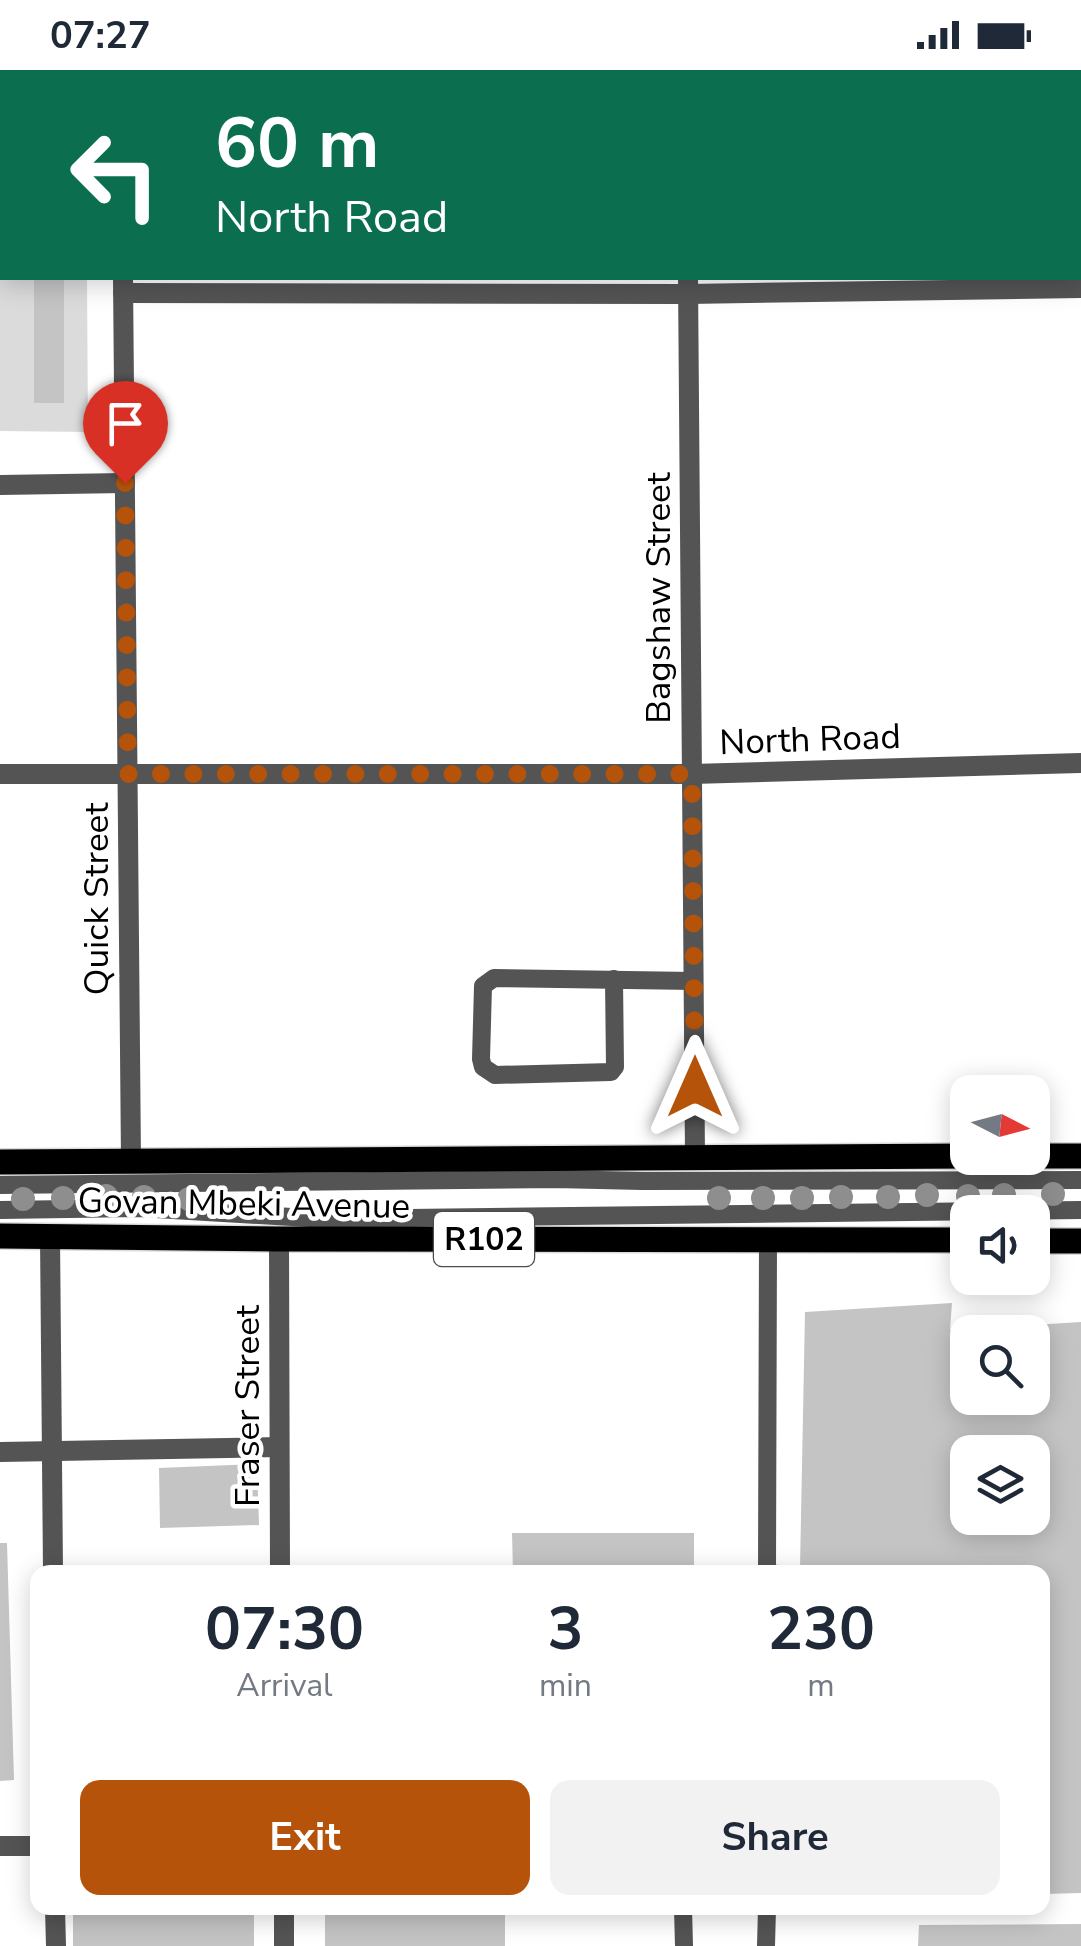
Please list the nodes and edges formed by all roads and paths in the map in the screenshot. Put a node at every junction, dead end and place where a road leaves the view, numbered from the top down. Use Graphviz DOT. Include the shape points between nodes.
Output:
graph roads {
  1 [pos="123,285"];
  2 [pos="688,286"];
  3 [pos="1081,288"];
  4 [pos="125,483"];
  5 [pos="0,485"];
  6 [pos="1081,763"];
  7 [pos="0,774"];
  8 [pos="128,774"];
  9 [pos="692,774"];
  10 [pos="614,980"];
  11 [pos="694,981"];
  12 [pos="950,1156"];
  13 [pos="1050,1156"];
  14 [pos="1081,1156"];
  15 [pos="696,1157"];
  16 [pos="131,1161"];
  17 [pos="0,1162"];
  18 [pos="1081,1180"];
  19 [pos="0,1185"];
  20 [pos="0,1210"];
  21 [pos="1081,1210"];
  22 [pos="0,1236"];
  23 [pos="50,1236"];
  24 [pos="279,1240"];
  25 [pos="768,1240"];
  26 [pos="950,1240"];
  27 [pos="1050,1241"];
  28 [pos="1081,1241"];
  29 [pos="279,1447"];
  30 [pos="0,1452"];
  31 [pos="52,1452"];
  32 [pos="52,1565"];
  33 [pos="280,1565"];
  34 [pos="767,1565"];
  35 [pos="0,1846"];
  36 [pos="30,1846"];
  37 [pos="55,1915"];
  38 [pos="284,1915"];
  39 [pos="684,1915"];
  40 [pos="766,1915"];
  41 [pos="56,1946"];
  42 [pos="284,1946"];
  43 [pos="684,1946"];
  44 [pos="766,1946"];
  1 -- 2 [label="street"];
  1 -- 4 [label="street, Quick Street"];
  2 -- 3 [label="street"];
  2 -- 9 [label="street, Bagshaw Street"];
  4 -- 5 [label="street"];
  4 -- 8 [label="street, Quick Street"];
  6 -- 9 [label="street, North Road"];
  7 -- 8 [label="street, North Road"];
  8 -- 9 [label="street, North Road"];
  8 -- 16 [label="street, Quick Street"];
  9 -- 11 [label="street, Bagshaw Street"];
  10 -- 10 [label="lane" via="488,981 482,992 483,1067 495,1075 614,1070"];
  10 -- 11 [label="lane"];
  11 -- 15 [label="street, Bagshaw Street"];
  12 -- 15 [label="main road, Govan Mbeki Avenue"];
  13 -- 14 [label="main road"];
  15 -- 16 [label="main road, Govan Mbeki Avenue"];
  16 -- 17 [label="main road, Govan Mbeki Avenue"];
  18 -- 19 [label="lane"];
  20 -- 21 [label="lane" via="139,1208 326,1219"];
  22 -- 23 [label="main road, Govan Mbeki Avenue / R102"];
  23 -- 24 [label="main road, Govan Mbeki Avenue / R102"];
  23 -- 31 [label="street"];
  24 -- 25 [label="main road, Govan Mbeki Avenue / R102"];
  24 -- 29 [label="street, Fraser Street"];
  25 -- 26 [label="main road, Govan Mbeki Avenue / R102"];
  25 -- 34 [label="lane"];
  27 -- 28 [label="main road"];
  29 -- 31 [label="street"];
  29 -- 33 [label="street, Fraser Street"];
  30 -- 31 [label="street"];
  31 -- 32 [label="street"];
  35 -- 36 [label="street"];
  37 -- 41 [label="street"];
  38 -- 42 [label="street"];
  39 -- 43 [label="lane"];
  40 -- 44 [label="lane"];
}
